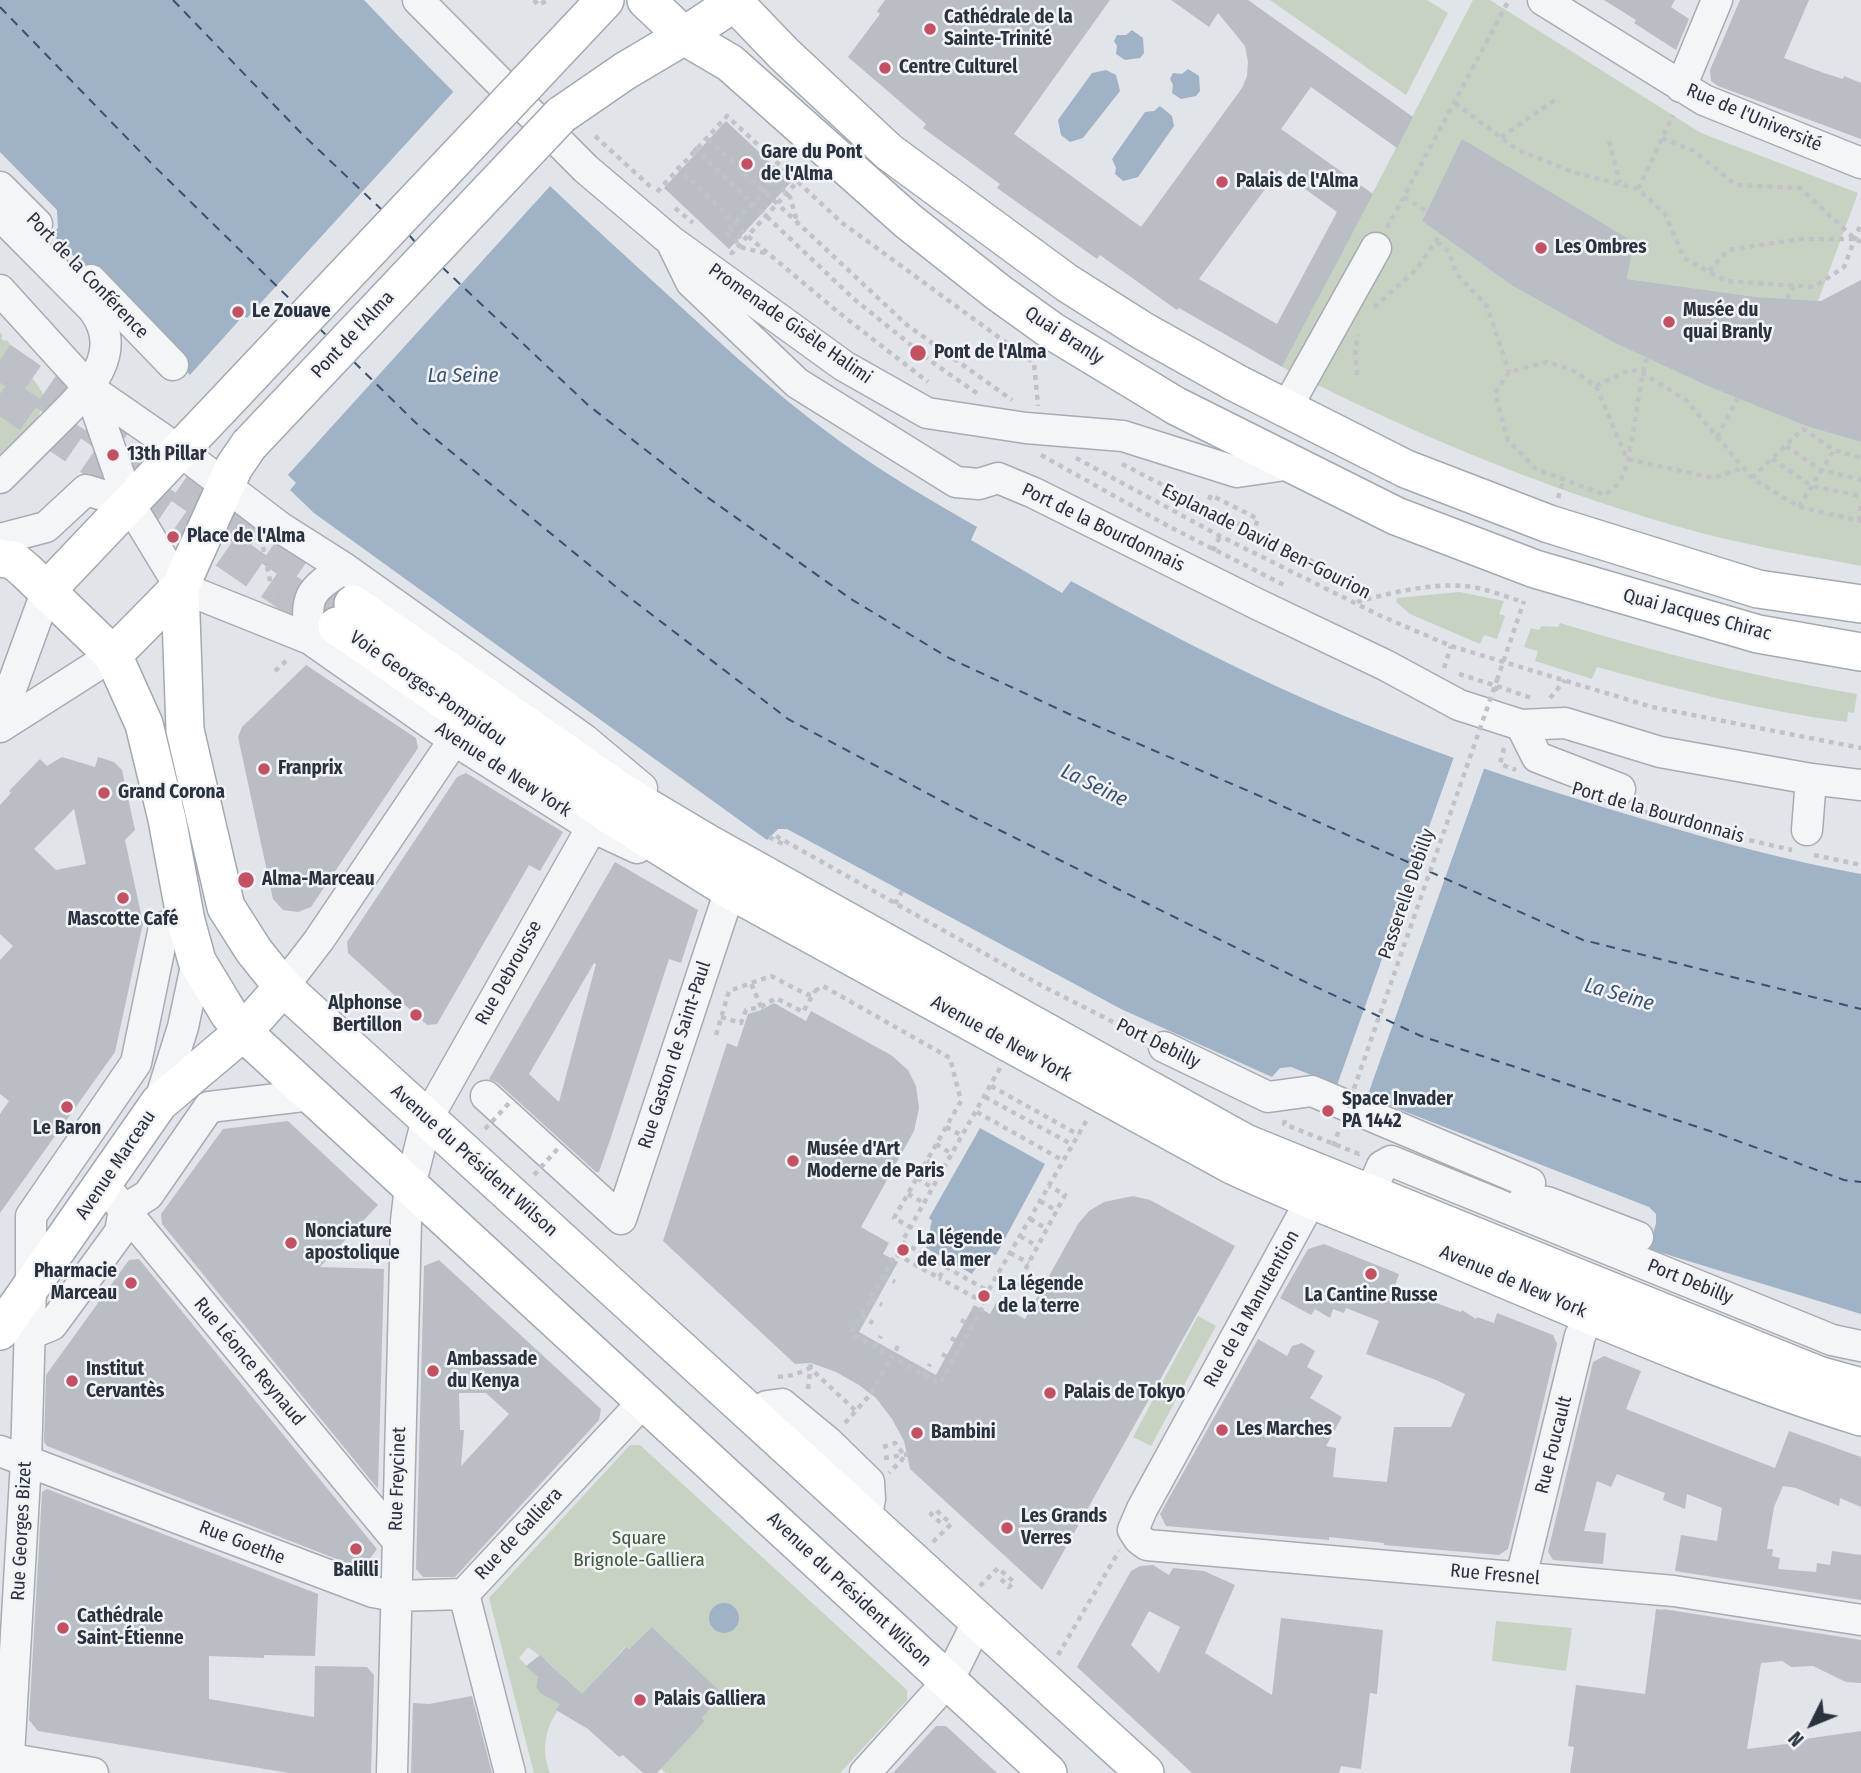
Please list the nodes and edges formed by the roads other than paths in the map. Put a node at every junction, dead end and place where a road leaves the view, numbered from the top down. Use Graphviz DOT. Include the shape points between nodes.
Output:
graph roads {
  1 [pos="418,0"];
  2 [pos="605,0"];
  3 [pos="646,0"];
  4 [pos="1543,0"];
  5 [pos="1717,0"];
  6 [pos="735,1"];
  7 [pos="684,36"];
  8 [pos="1677,101"];
  9 [pos="1861,163"];
  10 [pos="0,187"];
  11 [pos="0,215"];
  12 [pos="671,241"];
  13 [pos="1376,248"];
  14 [pos="0,290"];
  15 [pos="173,365"];
  16 [pos="96,376"];
  17 [pos="1286,409"];
  18 [pos="180,451"];
  19 [pos="1292,464"];
  20 [pos="0,478"];
  21 [pos="226,485"];
  22 [pos="129,503"];
  23 [pos="3,551"];
  24 [pos="344,568"];
  25 [pos="180,587"];
  26 [pos="1528,587"];
  27 [pos="47,590"];
  28 [pos="1861,604"];
  29 [pos="333,623"];
  30 [pos="1861,652"];
  31 [pos="113,655"];
  32 [pos="1523,715"];
  33 [pos="0,719"];
  34 [pos="0,727"];
  35 [pos="454,740"];
  36 [pos="1811,779"];
  37 [pos="1861,785"];
  38 [pos="1624,798"];
  39 [pos="592,827"];
  40 [pos="707,843"];
  41 [pos="1804,845"];
  42 [pos="730,890"];
  43 [pos="186,921"];
  44 [pos="197,961"];
  45 [pos="283,987"];
  46 [pos="243,1032"];
  47 [pos="1164,1047"];
  48 [pos="312,1096"];
  49 [pos="498,1098"];
  50 [pos="159,1103"];
  51 [pos="427,1119"];
  52 [pos="410,1186"];
  53 [pos="1370,1194"];
  54 [pos="113,1197"];
  55 [pos="1311,1200"];
  56 [pos="1523,1206"];
  57 [pos="1638,1237"];
  58 [pos="31,1288"];
  59 [pos="1590,1315"];
  60 [pos="15,1332"];
  61 [pos="1861,1346"];
  62 [pos="1861,1387"];
  63 [pos="643,1401"];
  64 [pos="750,1413"];
  65 [pos="1861,1417"];
  66 [pos="13,1456"];
  67 [pos="866,1519"];
  68 [pos="1133,1530"];
  69 [pos="396,1539"];
  70 [pos="1521,1577"];
  71 [pos="464,1594"];
  72 [pos="395,1597"];
  73 [pos="1861,1620"];
  74 [pos="978,1621"];
  75 [pos="948,1681"];
  76 [pos="6,1763"];
  77 [pos="93,1773"];
  78 [pos="392,1773"];
  79 [pos="510,1773"];
  80 [pos="865,1773"];
  81 [pos="1048,1773"];
  82 [pos="1144,1773"];
  1 -- 12 [label="street, Promenade Gisèle Halimi" via="586,169"];
  2 -- 18 [label="main road, bridge"];
  3 -- 7 [label="main road, Quai Branly"];
  4 -- 8 [label="street, Rue de l'Université"];
  5 -- 8 [label="street"];
  6 -- 7 [label="main road, Pont de l'Alma"];
  6 -- 17 [label="main road" via="784,54 889,152 962,207 1132,325"];
  7 -- 19 [label="main road, Quai Branly" via="730,63 932,242 1052,331 1176,406"];
  7 -- 21 [label="main road, Pont de l'Alma, bridge" via="561,115 249,444"];
  8 -- 9 [label="street, Rue de l'Université" via="1704,100"];
  10 -- 15 [label="street, Port de la Conférence"];
  11 -- 16 [label="street, Port de la Conférence" via="103,321 106,347"];
  12 -- 19 [label="street, Promenade Gisèle Halimi" via="844,366 927,413 1123,436 1237,472"];
  12 -- 32 [label="street, Port de la Bourdonnais" via="691,282 797,383 956,482 979,484 998,478 1459,705"];
  13 -- 17 [label="street"];
  14 -- 16 [label="street"];
  16 -- 18 [label="street"];
  16 -- 20 [label="street"];
  16 -- 22 [label="street"];
  17 -- 28 [label="main road" via="1406,469 1552,514 1758,589"];
  18 -- 21 [label="street"];
  18 -- 22 [label="main road"];
  19 -- 26 [label="main road, Quai Branly"];
  21 -- 24 [label="street, Avenue de New York" via="281,528"];
  21 -- 25 [label="main road"];
  22 -- 23 [label="street" via="86,490 46,527"];
  22 -- 25 [label="street"];
  22 -- 27 [label="main road"];
  23 -- 27 [label="main road"];
  24 -- 29 [label="street" via="308,601"];
  24 -- 40 [label="street, Avenue de New York" via="584,740"];
  25 -- 29 [label="street, Avenue de New York"];
  25 -- 31 [label="main road"];
  25 -- 45 [label="main road, Avenue du Président Wilson" via="185,730 226,907"];
  26 -- 30 [label="main road, Quai Jacques Chirac"];
  27 -- 31 [label="main road"];
  27 -- 33 [label="street"];
  29 -- 35 [label="street, Avenue de New York"];
  29 -- 40 [label="main road, Voie Georges-Pompidou"];
  29 -- 42 [label="main road, Voie Georges-Pompidou" via="607,813"];
  31 -- 34 [label="street"];
  31 -- 43 [label="main road, Avenue du Président Wilson" via="144,724"];
  32 -- 36 [label="street, Port de la Bourdonnais" via="1660,752"];
  32 -- 38 [label="street" via="1537,757"];
  35 -- 39 [label="street, Avenue de New York"];
  35 -- 45 [label="street"];
  36 -- 37 [label="street, Port de la Bourdonnais"];
  36 -- 41 [label="street"];
  39 -- 42 [label="street, Avenue de New York"];
  39 -- 51 [label="street, Rue Debrousse"];
  40 -- 53 [label="main road, Avenue de New York" via="1245,1143"];
  42 -- 49 [label="street, Rue Gaston de Saint-Paul" via="621,1219"];
  42 -- 55 [label="main road, Avenue de New York" via="1220,1158"];
  43 -- 44 [label="main road, Avenue du Président Wilson"];
  43 -- 58 [label="street" via="163,927 136,1063 31,1216"];
  44 -- 46 [label="main road, Avenue du Président Wilson"];
  44 -- 50 [label="street" via="183,1027"];
  45 -- 46 [label="main road, Avenue Marceau"];
  45 -- 51 [label="main road, Avenue du Président Wilson"];
  46 -- 48 [label="main road, Avenue du Président Wilson"];
  46 -- 50 [label="main road, Avenue Marceau"];
  47 -- 56 [label="street, Port Debilly" via="1268,1097 1312,1091 1530,1183"];
  48 -- 52 [label="main road, Avenue du Président Wilson"];
  48 -- 54 [label="street" via="209,1107 148,1195"];
  50 -- 54 [label="main road, Avenue Marceau"];
  51 -- 52 [label="street, Rue Debrousse"];
  51 -- 64 [label="main road, Avenue du Président Wilson"];
  52 -- 63 [label="main road, Avenue du Président Wilson"];
  52 -- 69 [label="street, Rue Freycinet"];
  53 -- 56 [label="street, Port Debilly" via="1382,1166 1391,1161"];
  53 -- 62 [label="main road, Avenue de New York" via="1818,1376"];
  54 -- 58 [label="main road, Avenue Marceau"];
  54 -- 60 [label="street" via="120,1232 52,1325"];
  54 -- 69 [label="street, Rue Léonce Reynaud"];
  55 -- 59 [label="main road, Avenue de New York"];
  55 -- 68 [label="street, Rue de la Manutention"];
  56 -- 57 [label="street" via="1547,1202"];
  56 -- 61 [label="street, Port Debilly" via="1832,1340"];
  58 -- 60 [label="main road, Avenue Marceau"];
  59 -- 65 [label="main road, Avenue de New York" via="1808,1401"];
  59 -- 70 [label="street, Rue Foucault" via="1580,1336"];
  60 -- 66 [label="street, Rue Georges Bizet"];
  63 -- 71 [label="street, Rue de Galliera"];
  63 -- 75 [label="main road, Avenue du Président Wilson"];
  64 -- 67 [label="main road, Avenue du Président Wilson"];
  64 -- 67 [label="street" via="782,1404 828,1442 869,1482"];
  66 -- 72 [label="street, Rue Goethe"];
  66 -- 76 [label="street, Rue Georges Bizet"];
  67 -- 74 [label="main road, Avenue du Président Wilson"];
  68 -- 70 [label="street, Rue Fresnel" via="1147,1545"];
  69 -- 72 [label="street, Rue Freycinet"];
  70 -- 73 [label="street, Rue Fresnel" via="1674,1591"];
  71 -- 72 [label="street, Rue Goethe"];
  71 -- 79 [label="street, Rue de Galliera"];
  72 -- 78 [label="street, Rue Freycinet"];
  74 -- 75 [label="street, Avenue du Président Wilson"];
  74 -- 82 [label="main road, Avenue du Président Wilson"];
  75 -- 80 [label="street"];
  75 -- 81 [label="main road, Avenue du Président Wilson"];
  76 -- 77 [label="street"];
}
